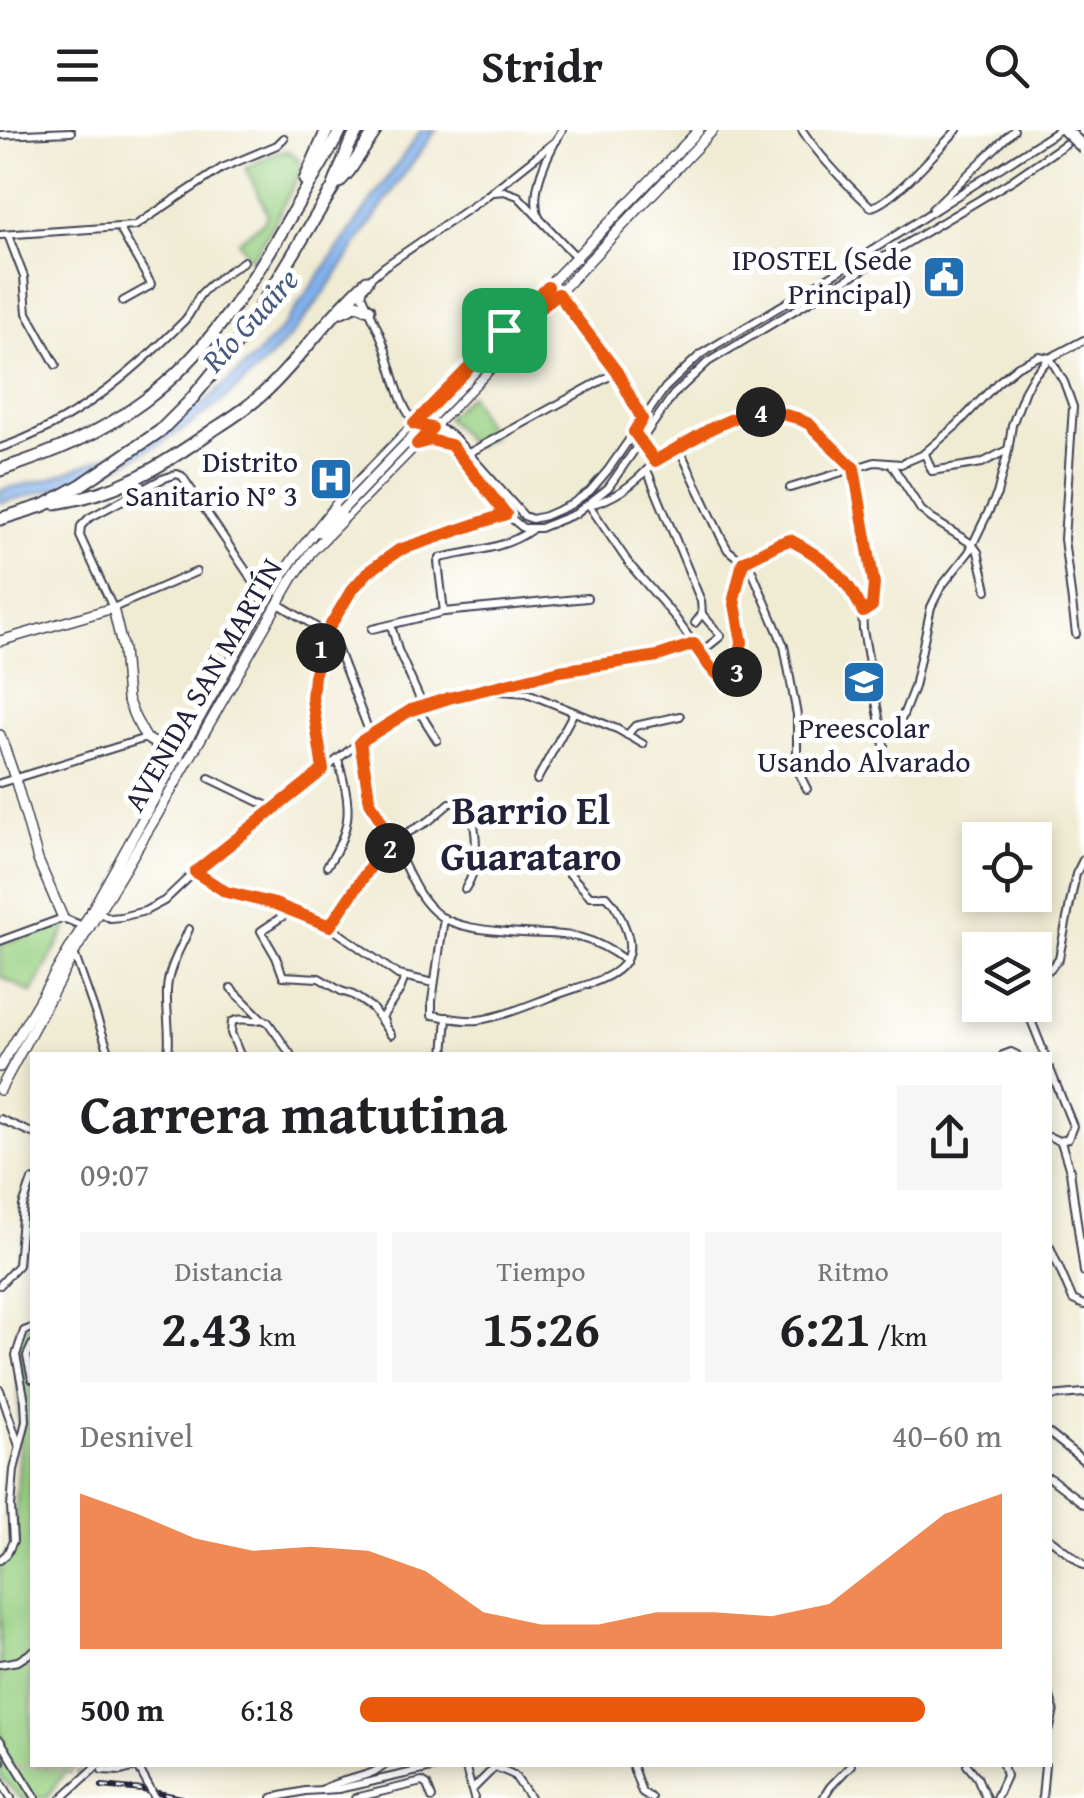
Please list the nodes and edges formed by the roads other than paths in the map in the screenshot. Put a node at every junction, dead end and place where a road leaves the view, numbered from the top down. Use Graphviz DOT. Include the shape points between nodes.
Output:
graph roads {
  1 [pos="327,130"];
  2 [pos="341,130"];
  3 [pos="358,130"];
  4 [pos="376,130"];
  5 [pos="562,130"];
  6 [pos="699,130"];
  7 [pos="713,130"];
  8 [pos="802,130"];
  9 [pos="958,130"];
  10 [pos="1014,130"];
  11 [pos="1059,131"];
  12 [pos="71,132"];
  13 [pos="1083,134"];
  14 [pos="0,135"];
  15 [pos="284,138"];
  16 [pos="557,140"];
  17 [pos="1062,147"];
  18 [pos="1084,148"];
  19 [pos="333,188"];
  20 [pos="488,194"];
  21 [pos="539,218"];
  22 [pos="921,219"];
  23 [pos="285,224"];
  24 [pos="119,228"];
  25 [pos="4,235"];
  26 [pos="244,261"];
  27 [pos="580,261"];
  28 [pos="367,281"];
  29 [pos="548,287"];
  30 [pos="554,297"];
  31 [pos="123,302"];
  32 [pos="369,309"];
  33 [pos="334,316"];
  34 [pos="521,324"];
  35 [pos="1084,340"];
  36 [pos="1050,358"];
  37 [pos="56,365"];
  38 [pos="617,372"];
  39 [pos="642,419"];
  40 [pos="414,424"];
  41 [pos="432,428"];
  42 [pos="648,428"];
  43 [pos="634,432"];
  44 [pos="640,441"];
  45 [pos="417,444"];
  46 [pos="451,445"];
  47 [pos="0,448"];
  48 [pos="679,448"];
  49 [pos="1008,450"];
  50 [pos="468,454"];
  51 [pos="925,454"];
  52 [pos="655,461"];
  53 [pos="892,465"];
  54 [pos="854,468"];
  55 [pos="0,470"];
  56 [pos="648,470"];
  57 [pos="790,488"];
  58 [pos="45,505"];
  59 [pos="589,505"];
  60 [pos="506,514"];
  61 [pos="0,519"];
  62 [pos="333,519"];
  63 [pos="532,530"];
  64 [pos="972,544"];
  65 [pos="311,552"];
  66 [pos="296,556"];
  67 [pos="745,561"];
  68 [pos="196,572"];
  69 [pos="986,590"];
  70 [pos="586,598"];
  71 [pos="271,601"];
  72 [pos="113,608"];
  73 [pos="444,612"];
  74 [pos="863,612"];
  75 [pos="702,614"];
  76 [pos="695,623"];
  77 [pos="391,625"];
  78 [pos="372,629"];
  79 [pos="326,633"];
  80 [pos="1076,634"];
  81 [pos="0,641"];
  82 [pos="694,644"];
  83 [pos="338,648"];
  84 [pos="700,653"];
  85 [pos="481,690"];
  86 [pos="420,707"];
  87 [pos="574,712"];
  88 [pos="680,716"];
  89 [pos="898,728"];
  90 [pos="370,734"];
  91 [pos="0,735"];
  92 [pos="627,735"];
  93 [pos="146,738"];
  94 [pos="437,740"];
  95 [pos="360,742"];
  96 [pos="643,744"];
  97 [pos="884,745"];
  98 [pos="182,759"];
  99 [pos="338,760"];
  100 [pos="323,770"];
  101 [pos="16,778"];
  102 [pos="208,778"];
  103 [pos="537,780"];
  104 [pos="0,783"];
  105 [pos="807,789"];
  106 [pos="274,809"];
  107 [pos="393,843"];
  108 [pos="1084,858"];
  109 [pos="327,866"];
  110 [pos="195,872"];
  111 [pos="568,872"];
  112 [pos="465,889"];
  113 [pos="287,908"];
  114 [pos="98,912"];
  115 [pos="63,918"];
  116 [pos="444,918"];
  117 [pos="330,926"];
  118 [pos="85,928"];
  119 [pos="189,929"];
  120 [pos="0,940"];
  121 [pos="74,954"];
  122 [pos="626,961"];
  123 [pos="1052,965"];
  124 [pos="405,977"];
  125 [pos="434,983"];
  126 [pos="231,988"];
  127 [pos="448,1018"];
  128 [pos="262,1019"];
  129 [pos="1032,1022"];
  130 [pos="109,1052"];
  131 [pos="168,1052"];
  132 [pos="239,1052"];
  133 [pos="289,1052"];
  134 [pos="444,1052"];
  135 [pos="1044,1052"];
  136 [pos="0,1067"];
  137 [pos="1052,1073"];
  138 [pos="0,1090"];
  139 [pos="0,1119"];
  140 [pos="30,1132"];
  141 [pos="1072,1135"];
  142 [pos="1052,1138"];
  143 [pos="1084,1139"];
  144 [pos="1061,1142"];
  145 [pos="30,1187"];
  146 [pos="1084,1198"];
  147 [pos="1074,1200"];
  148 [pos="1082,1238"];
  149 [pos="1052,1251"];
  150 [pos="1084,1272"];
  151 [pos="0,1285"];
  152 [pos="1084,1305"];
  153 [pos="30,1329"];
  154 [pos="0,1390"];
  155 [pos="1084,1394"];
  156 [pos="1052,1396"];
  157 [pos="1052,1436"];
  158 [pos="20,1446"];
  159 [pos="1084,1461"];
  160 [pos="1052,1480"];
  161 [pos="1084,1504"];
  162 [pos="1052,1540"];
  163 [pos="0,1560"];
  164 [pos="1084,1564"];
  165 [pos="30,1653"];
  166 [pos="0,1664"];
  167 [pos="0,1740"];
  168 [pos="133,1767"];
  169 [pos="140,1767"];
  170 [pos="383,1767"];
  171 [pos="436,1767"];
  172 [pos="466,1767"];
  173 [pos="493,1767"];
  174 [pos="496,1767"];
  175 [pos="633,1767"];
  176 [pos="848,1767"];
  177 [pos="970,1767"];
  178 [pos="1004,1767"];
  179 [pos="1045,1767"];
  180 [pos="100,1768"];
  181 [pos="0,1780"];
  182 [pos="474,1793"];
  183 [pos="323,1794"];
  184 [pos="11,1798"];
  185 [pos="36,1798"];
  186 [pos="62,1798"];
  187 [pos="155,1798"];
  188 [pos="272,1798"];
  189 [pos="355,1798"];
  190 [pos="432,1798"];
  191 [pos="530,1798"];
  192 [pos="650,1798"];
  193 [pos="823,1798"];
  194 [pos="986,1798"];
  195 [pos="996,1798"];
  196 [pos="1042,1798"];
  1 -- 23 [label="highway"];
  2 -- 23 [label="highway"];
  3 -- 19 [label="highway"];
  4 -- 19 [label="highway"];
  5 -- 16 [label="street"];
  6 -- 27 [label="main road, AVENIDA SAN MARTÍN"];
  7 -- 27 [label="main road, AVENIDA SAN MARTÍN"];
  8 -- 9 [label="street" via="871,206 894,194"];
  10 -- 22 [label="street"];
  11 -- 17 [label="street" via="1055,143"];
  11 -- 18 [label="highway, bridge"];
  11 -- 22 [label="street"];
  12 -- 14 [label="street"];
  13 -- 17 [label="street"];
  15 -- 24 [label="street" via="222,168 135,226"];
  16 -- 20 [label="street"];
  16 -- 21 [label="street" via="538,187"];
  17 -- 42 [label="street" via="717,356 685,381"];
  19 -- 58 [label="highway" via="206,383 160,431"];
  20 -- 21 [label="street" via="511,192"];
  20 -- 28 [label="street"];
  21 -- 27 [label="street"];
  22 -- 39 [label="street" via="702,354"];
  23 -- 55 [label="highway" via="218,329 160,388 95,432"];
  24 -- 25 [label="street"];
  24 -- 31 [label="street" via="151,284"];
  25 -- 37 [label="street" via="24,277 27,313"];
  26 -- 47 [label="street" via="201,293 190,316 123,380"];
  27 -- 29 [label="main road, AVENIDA SAN MARTÍN"];
  27 -- 30 [label="main road, AVENIDA SAN MARTÍN"];
  28 -- 32 [label="street" via="362,294"];
  28 -- 33 [label="highway"];
  29 -- 34 [label="main road"];
  29 -- 40 [label="main road, AVENIDA SAN MARTÍN"];
  30 -- 34 [label="main road"];
  30 -- 38 [label="street"];
  30 -- 41 [label="main road, AVENIDA SAN MARTÍN"];
  32 -- 33 [label="highway" via="357,304"];
  32 -- 40 [label="street"];
  33 -- 58 [label="highway" via="257,400 180,454 119,487"];
  34 -- 62 [label="main road, bridge"];
  35 -- 36 [label="street"];
  36 -- 49 [label="street" via="1024,392"];
  36 -- 51 [label="street" via="1018,366"];
  36 -- 80 [label="street" via="1074,407 1064,539"];
  38 -- 39 [label="street"];
  38 -- 50 [label="street"];
  39 -- 42 [label="street"];
  39 -- 43 [label="street"];
  40 -- 41 [label="street"];
  40 -- 66 [label="main road, AVENIDA SAN MARTÍN"];
  41 -- 45 [label="main road, AVENIDA SAN MARTÍN"];
  41 -- 46 [label="street"];
  41 -- 50 [label="street" via="448,432"];
  42 -- 44 [label="street"];
  43 -- 44 [label="street"];
  43 -- 50 [label="street" via="590,491 538,518 518,512"];
  44 -- 52 [label="street"];
  44 -- 59 [label="street"];
  45 -- 46 [label="main road"];
  45 -- 65 [label="main road, AVENIDA SAN MARTÍN"];
  46 -- 60 [label="street"];
  48 -- 52 [label="street"];
  48 -- 54 [label="street" via="739,416 774,412 809,424"];
  48 -- 67 [label="street" via="722,540"];
  49 -- 51 [label="street" via="982,463 932,471"];
  49 -- 64 [label="street" via="997,494"];
  51 -- 53 [label="street"];
  52 -- 56 [label="street"];
  53 -- 54 [label="street"];
  53 -- 64 [label="street" via="921,510"];
  54 -- 57 [label="street"];
  54 -- 74 [label="street" via="874,584 873,602"];
  56 -- 59 [label="street"];
  56 -- 75 [label="street"];
  58 -- 61 [label="highway"];
  59 -- 63 [label="street"];
  59 -- 82 [label="street"];
  60 -- 63 [label="street"];
  60 -- 79 [label="street" via="399,550 351,591"];
  62 -- 65 [label="main road"];
  62 -- 66 [label="main road"];
  63 -- 73 [label="street" via="502,545 440,558"];
  64 -- 69 [label="street"];
  64 -- 89 [label="street" via="931,608"];
  65 -- 71 [label="main road, AVENIDA SAN MARTÍN"];
  66 -- 71 [label="main road, AVENIDA SAN MARTÍN"];
  67 -- 74 [label="street" via="790,540 846,580"];
  67 -- 84 [label="street" via="734,599 742,642 737,671 727,684"];
  67 -- 105 [label="street" via="784,646 798,768"];
  68 -- 72 [label="street"];
  70 -- 73 [label="street"];
  71 -- 72 [label="street" via="177,474 82,526 80,536"];
  71 -- 79 [label="street"];
  71 -- 98 [label="main road, AVENIDA SAN MARTÍN"];
  72 -- 81 [label="main road"];
  72 -- 93 [label="main road" via="127,698"];
  73 -- 77 [label="street"];
  74 -- 97 [label="street"];
  75 -- 76 [label="street"];
  75 -- 84 [label="street" via="721,636"];
  77 -- 78 [label="street"];
  77 -- 86 [label="street"];
  79 -- 100 [label="street" via="312,688"];
  82 -- 84 [label="street"];
  82 -- 85 [label="street"];
  83 -- 90 [label="street"];
  85 -- 86 [label="street"];
  85 -- 87 [label="street" via="528,694"];
  86 -- 90 [label="street"];
  86 -- 94 [label="street"];
  87 -- 92 [label="street"];
  87 -- 103 [label="street"];
  88 -- 92 [label="street" via="635,726"];
  90 -- 95 [label="street"];
  91 -- 101 [label="main road"];
  92 -- 96 [label="street"];
  93 -- 98 [label="main road"];
  93 -- 101 [label="street"];
  95 -- 99 [label="street"];
  95 -- 107 [label="street" via="370,802"];
  98 -- 114 [label="main road, AVENIDA SAN MARTÍN"];
  98 -- 118 [label="main road, AVENIDA SAN MARTÍN"];
  99 -- 100 [label="street"];
  99 -- 109 [label="street" via="349,812"];
  100 -- 106 [label="street"];
  101 -- 104 [label="street"];
  101 -- 115 [label="main road" via="38,860"];
  102 -- 106 [label="street"];
  106 -- 110 [label="street"];
  107 -- 112 [label="street" via="450,803 469,803 476,826 474,876"];
  107 -- 116 [label="street" via="420,893"];
  107 -- 117 [label="street"];
  108 -- 123 [label="street" via="1060,958"];
  110 -- 113 [label="street" via="226,892"];
  110 -- 114 [label="street" via="144,911 110,918"];
  111 -- 122 [label="street" via="590,896 607,896 618,910 630,947"];
  113 -- 117 [label="street"];
  113 -- 124 [label="street" via="261,931 283,976 319,978 354,995 390,1033 382,1017"];
  114 -- 118 [label="main road, AVENIDA SAN MARTÍN"];
  115 -- 118 [label="street"];
  115 -- 120 [label="street"];
  116 -- 122 [label="street" via="508,932 574,936"];
  116 -- 125 [label="street"];
  117 -- 124 [label="street"];
  118 -- 121 [label="main road, AVENIDA SAN MARTÍN"];
  118 -- 136 [label="main road, AVENIDA SAN MARTÍN"];
  119 -- 131 [label="street" via="166,990"];
  121 -- 130 [label="street"];
  121 -- 138 [label="main road, AVENIDA SAN MARTÍN"];
  122 -- 127 [label="street" via="604,978 521,1009 475,1020"];
  124 -- 125 [label="street"];
  125 -- 127 [label="street" via="432,1015"];
  126 -- 128 [label="street"];
  127 -- 134 [label="street"];
  128 -- 132 [label="street" via="232,1022"];
  128 -- 133 [label="street"];
  129 -- 135 [label="street"];
  137 -- 141 [label="street"];
  139 -- 140 [label="street"];
  141 -- 143 [label="street"];
  141 -- 144 [label="street"];
  142 -- 144 [label="street"];
  144 -- 147 [label="street"];
  145 -- 151 [label="street" via="18,1265"];
  146 -- 147 [label="street"];
  147 -- 148 [label="street"];
  148 -- 150 [label="street"];
  149 -- 152 [label="street" via="1070,1295"];
  153 -- 158 [label="street" via="16,1355 26,1422"];
  154 -- 158 [label="street"];
  155 -- 156 [label="street"];
  157 -- 159 [label="street"];
  158 -- 163 [label="street" via="10,1507 13,1541"];
  160 -- 161 [label="street"];
  162 -- 164 [label="street"];
  165 -- 166 [label="street"];
  167 -- 185 [label="street"];
  168 -- 180 [label="street"];
  169 -- 187 [label="street, bridge"];
  170 -- 183 [label="street" via="332,1784"];
  171 -- 183 [label="street"];
  172 -- 182 [label="street"];
  173 -- 182 [label="street"];
  174 -- 191 [label="street" via="514,1775"];
  175 -- 192 [label="street"];
  176 -- 193 [label="street"];
  177 -- 194 [label="street"];
  178 -- 195 [label="street"];
  179 -- 196 [label="street"];
  180 -- 186 [label="street"];
  181 -- 184 [label="street"];
  183 -- 188 [label="street"];
  189 -- 190 [label="street" via="422,1782"];
}
